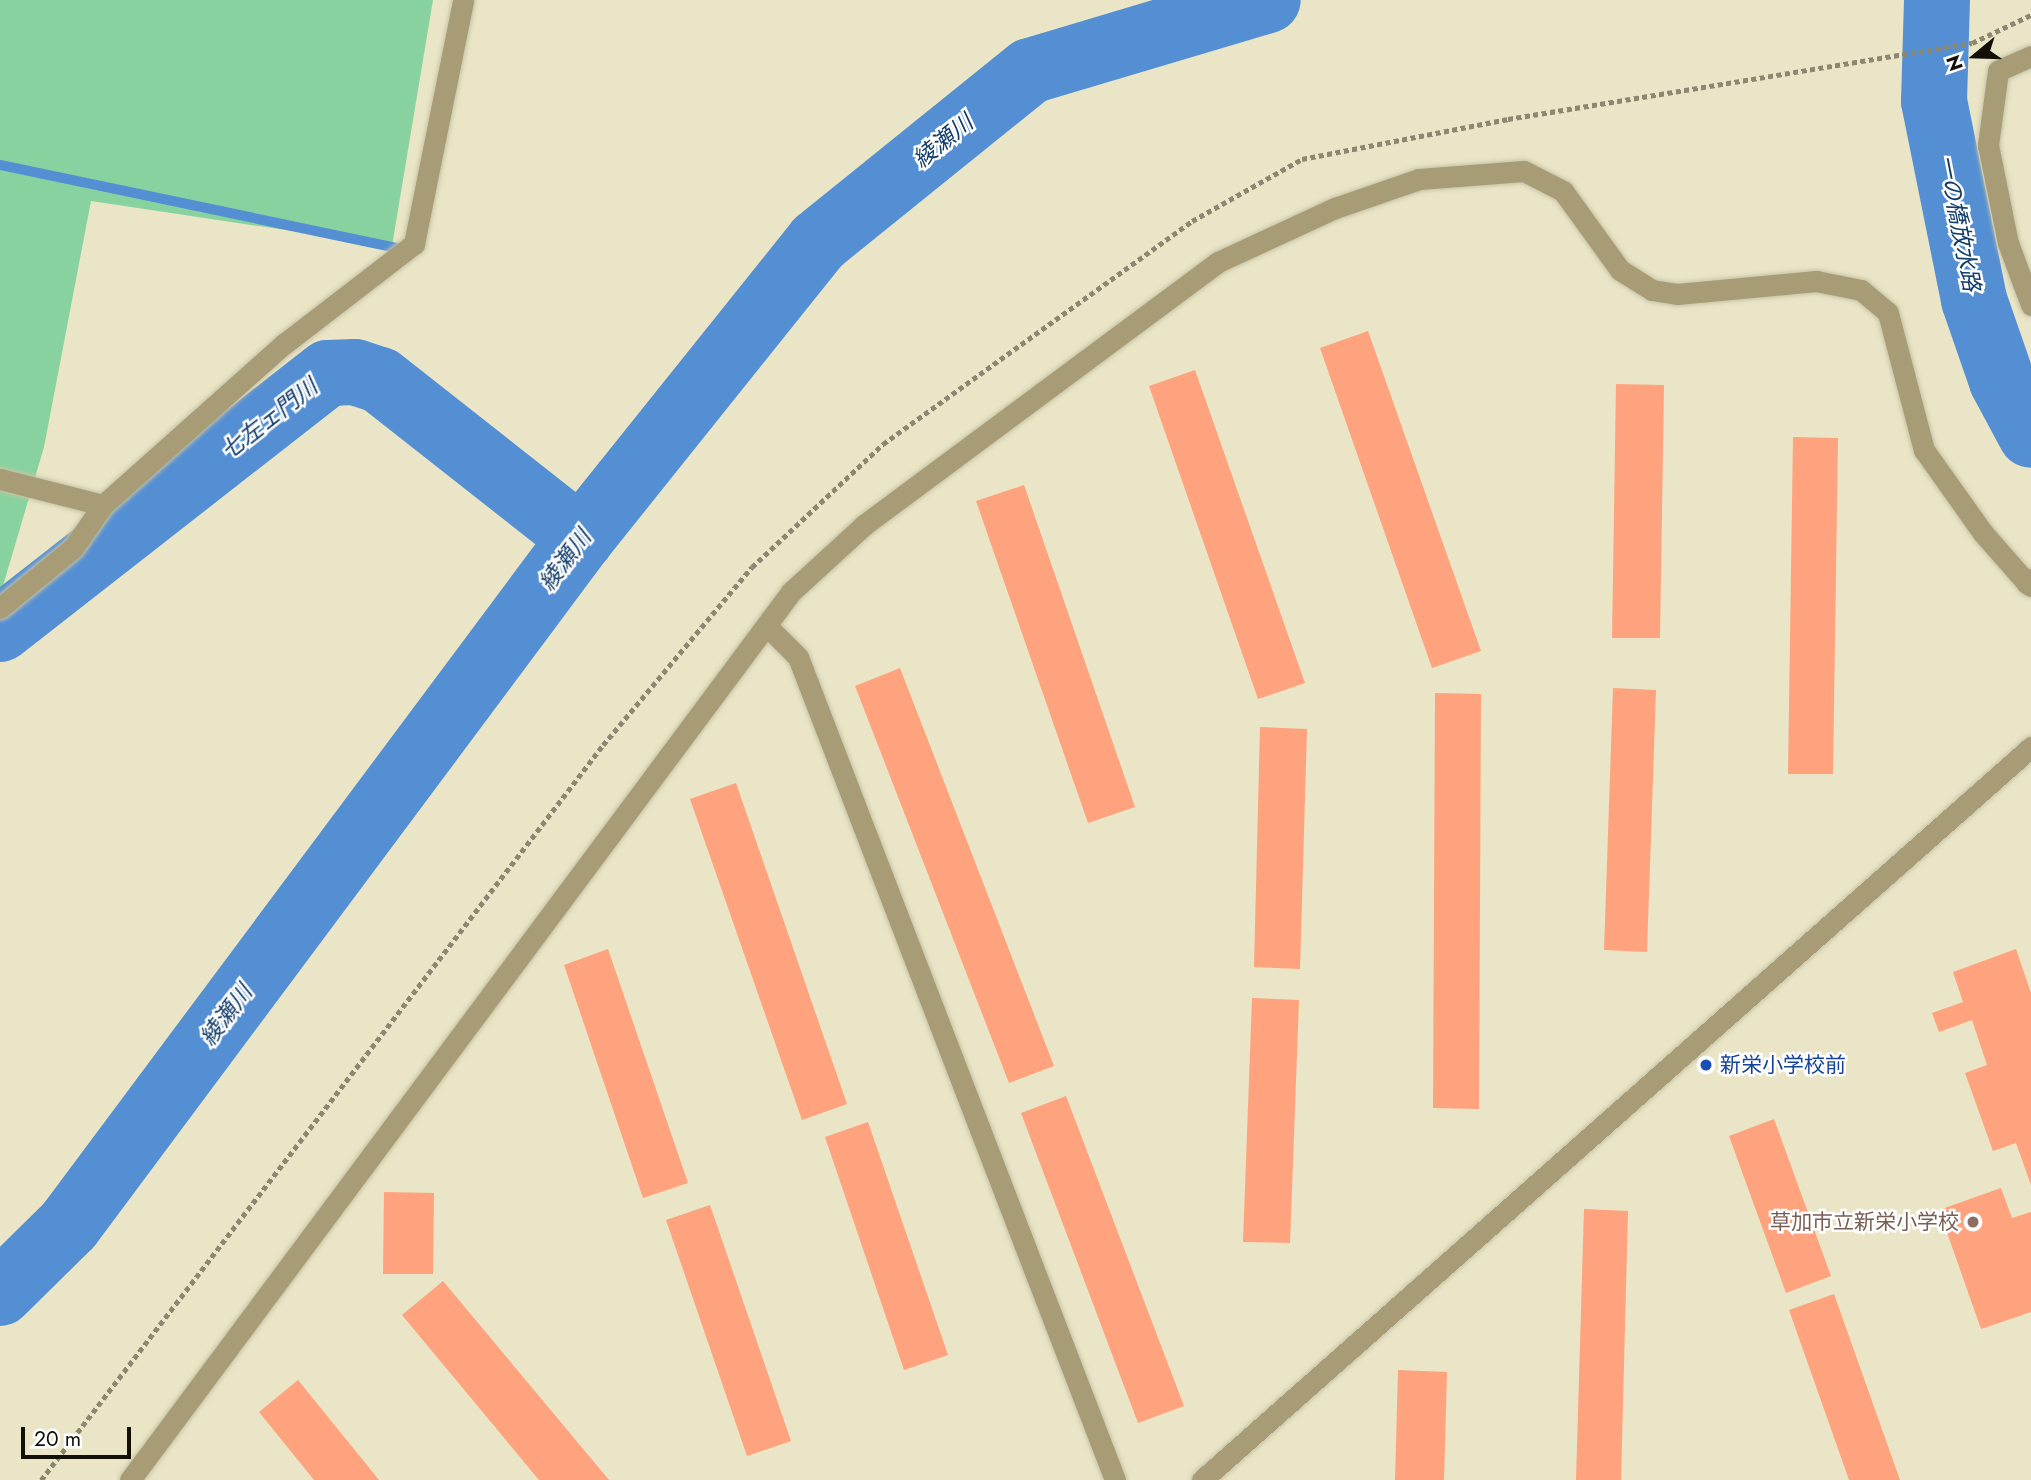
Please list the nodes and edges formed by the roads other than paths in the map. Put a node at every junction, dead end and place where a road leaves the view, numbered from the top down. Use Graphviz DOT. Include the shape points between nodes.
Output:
graph roads {
  1 [pos="463,0"];
  2 [pos="2031,56"];
  3 [pos="2031,305"];
  4 [pos="0,479"];
  5 [pos="103,505"];
  6 [pos="2030,583"];
  7 [pos="0,608"];
  8 [pos="768,627"];
  9 [pos="2031,747"];
  10 [pos="130,1480"];
  11 [pos="1115,1480"];
  12 [pos="1202,1480"];
  1 -- 5 [label="street" via="414,244 285,344"];
  2 -- 3 [label="street" via="1998,71 1989,145 2008,243"];
  4 -- 5 [label="street"];
  5 -- 7 [label="street" via="73,548"];
  6 -- 8 [label="street" via="1983,533 1924,450 1888,313 1874,300 1843,283 1816,281 1677,294 1652,290 1620,270 1563,191 1524,171 1419,179 1335,208 1218,262 864,525 791,592"];
  8 -- 10 [label="street"];
  8 -- 11 [label="street" via="798,657"];
  9 -- 12 [label="street"];
}
